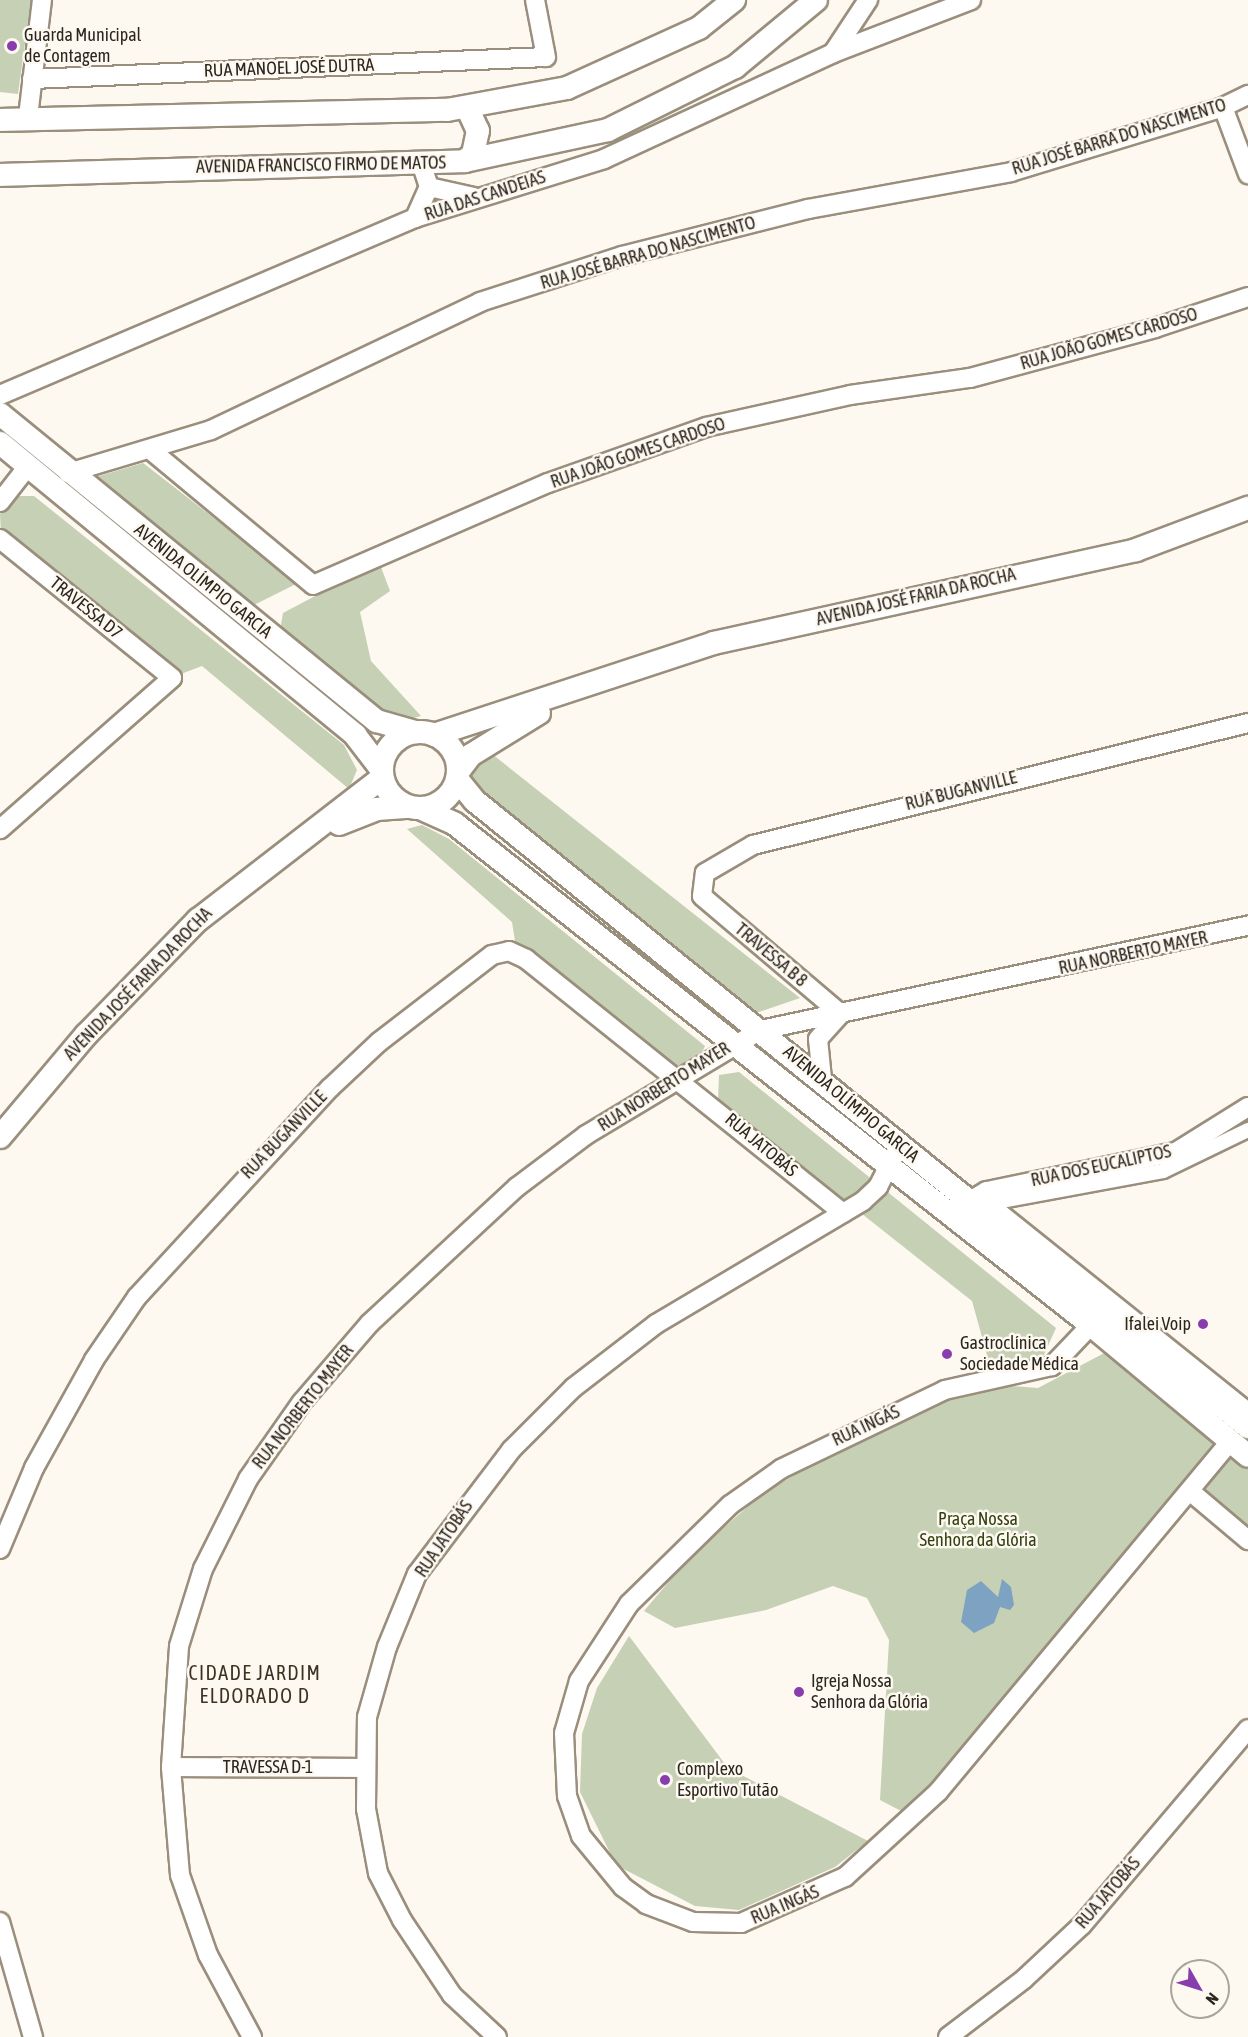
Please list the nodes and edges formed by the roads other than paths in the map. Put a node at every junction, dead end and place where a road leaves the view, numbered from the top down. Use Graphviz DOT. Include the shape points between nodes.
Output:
graph roads {
  1 [pos="42,0"];
  2 [pos="535,0"];
  3 [pos="734,0"];
  4 [pos="816,0"];
  5 [pos="868,0"];
  6 [pos="971,0"];
  7 [pos="833,53"];
  8 [pos="32,79"];
  9 [pos="1248,95"];
  10 [pos="467,107"];
  11 [pos="1222,107"];
  12 [pos="28,117"];
  13 [pos="0,120"];
  14 [pos="465,161"];
  15 [pos="1248,174"];
  16 [pos="0,175"];
  17 [pos="426,176"];
  18 [pos="474,197"];
  19 [pos="415,218"];
  20 [pos="1248,297"];
  21 [pos="0,395"];
  22 [pos="0,414"];
  23 [pos="0,443"];
  24 [pos="153,452"];
  25 [pos="28,466"];
  26 [pos="68,473"];
  27 [pos="3,491"];
  28 [pos="1248,508"];
  29 [pos="0,539"];
  30 [pos="585,687"];
  31 [pos="1248,723"];
  32 [pos="424,734"];
  33 [pos="382,774"];
  34 [pos="457,775"];
  35 [pos="415,808"];
  36 [pos="0,829"];
  37 [pos="291,846"];
  38 [pos="702,896"];
  39 [pos="1248,926"];
  40 [pos="841,1014"];
  41 [pos="761,1030"];
  42 [pos="733,1043"];
  43 [pos="680,1077"];
  44 [pos="822,1080"];
  45 [pos="1248,1107"];
  46 [pos="1248,1130"];
  47 [pos="0,1137"];
  48 [pos="898,1143"];
  49 [pos="890,1167"];
  50 [pos="967,1200"];
  51 [pos="843,1213"];
  52 [pos="952,1216"];
  53 [pos="1091,1325"];
  54 [pos="1248,1410"];
  55 [pos="1248,1427"];
  56 [pos="1230,1441"];
  57 [pos="1248,1456"];
  58 [pos="1191,1492"];
  59 [pos="1248,1540"];
  60 [pos="0,1549"];
  61 [pos="1248,1729"];
  62 [pos="171,1767"];
  63 [pos="365,1768"];
  64 [pos="0,1923"];
  65 [pos="33,2037"];
  66 [pos="252,2037"];
  67 [pos="497,2037"];
  68 [pos="948,2037"];
  1 -- 8 [label="street"];
  2 -- 8 [label="street, RUA MANOEL JOSÉ DUTRA" via="546,57"];
  3 -- 10 [label="street" via="699,28 567,88"];
  4 -- 14 [label="street, AVENIDA FRANCISCO FIRMO DE MATOS" via="735,67 608,130"];
  5 -- 7 [label="street"];
  6 -- 7 [label="street, RUA DAS CANDEIAS"];
  7 -- 18 [label="street, RUA DAS CANDEIAS" via="604,159"];
  8 -- 12 [label="street"];
  9 -- 11 [label="street, RUA JOSÉ BARRA DO NASCIMENTO"];
  10 -- 12 [label="street"];
  10 -- 14 [label="street" via="478,131"];
  11 -- 15 [label="street"];
  11 -- 24 [label="street, RUA JOSÉ BARRA DO NASCIMENTO" via="1011,171 796,212 622,256 480,302 211,430"];
  12 -- 13 [label="street"];
  14 -- 17 [label="street, AVENIDA FRANCISCO FIRMO DE MATOS"];
  16 -- 17 [label="street, AVENIDA FRANCISCO FIRMO DE MATOS"];
  17 -- 18 [label="street"];
  17 -- 19 [label="street"];
  18 -- 19 [label="street, RUA DAS CANDEIAS"];
  19 -- 21 [label="street, RUA DAS CANDEIAS"];
  20 -- 24 [label="street, RUA JOÃO GOMES CARDOSO" via="1155,328 970,378 850,395 706,427 548,483 313,585"];
  22 -- 26 [label="street, AVENIDA OLÍMPIO GARCIA"];
  23 -- 25 [label="street, AVENIDA OLÍMPIO GARCIA"];
  24 -- 26 [label="street, RUA JOSÉ BARRA DO NASCIMENTO"];
  25 -- 27 [label="street"];
  25 -- 33 [label="street, AVENIDA OLÍMPIO GARCIA" via="368,747"];
  26 -- 32 [label="street, AVENIDA OLÍMPIO GARCIA" via="377,722"];
  28 -- 30 [label="street, AVENIDA JOSÉ FARIA DA ROCHA" via="1136,550 714,643"];
  29 -- 36 [label="street, TRAVESSA D7" via="172,678"];
  30 -- 32 [label="street, AVENIDA JOSÉ FARIA DA ROCHA"];
  30 -- 34 [label="street, AVENIDA JOSÉ FARIA DA ROCHA" via="482,748"];
  31 -- 38 [label="street, RUA BUGANVILLE" via="753,845 705,873"];
  32 -- 33 [label="street" via="391,745"];
  32 -- 34 [label="street" via="452,749"];
  33 -- 35 [label="street" via="397,801"];
  33 -- 37 [label="street, AVENIDA JOSÉ FARIA DA ROCHA"];
  34 -- 35 [label="street" via="444,800"];
  34 -- 41 [label="street, AVENIDA OLÍMPIO GARCIA" via="475,801"];
  35 -- 37 [label="street, AVENIDA JOSÉ FARIA DA ROCHA" via="377,809"];
  35 -- 42 [label="street, AVENIDA OLÍMPIO GARCIA" via="445,817"];
  37 -- 47 [label="street, AVENIDA JOSÉ FARIA DA ROCHA" via="198,920 86,1035"];
  38 -- 40 [label="street, TRAVESSA B 8"];
  39 -- 40 [label="street, RUA NORBERTO MAYER"];
  40 -- 41 [label="street, RUA NORBERTO MAYER"];
  40 -- 44 [label="street" via="818,1040"];
  41 -- 42 [label="street, RUA NORBERTO MAYER"];
  41 -- 44 [label="street, AVENIDA OLÍMPIO GARCIA"];
  42 -- 43 [label="street, RUA NORBERTO MAYER"];
  42 -- 49 [label="street, AVENIDA OLÍMPIO GARCIA"];
  43 -- 51 [label="street, RUA JATOBÁS"];
  43 -- 60 [label="street, RUA BUGANVILLE" via="526,959 509,951 492,955 379,1041 330,1088 136,1297 34,1468"];
  43 -- 62 [label="street, RUA NORBERTO MAYER" via="517,1187 390,1303 302,1402 248,1479 203,1569 178,1646"];
  44 -- 48 [label="street, AVENIDA OLÍMPIO GARCIA"];
  45 -- 50 [label="street, RUA DOS EUCALIPTOS" via="1176,1152 987,1191"];
  46 -- 54 [label="street" via="1164,1172 990,1203"];
  48 -- 49 [label="street, RUA JATOBÁS"];
  48 -- 50 [label="street, AVENIDA OLÍMPIO GARCIA"];
  49 -- 51 [label="street, RUA JATOBÁS" via="871,1194"];
  49 -- 52 [label="street, AVENIDA OLÍMPIO GARCIA"];
  50 -- 52 [label="street, RUA DOS EUCALIPTOS"];
  50 -- 55 [label="street, AVENIDA OLÍMPIO GARCIA"];
  51 -- 63 [label="street, RUA JATOBÁS" via="656,1324 573,1388 510,1450 417,1575 387,1647 367,1718"];
  52 -- 53 [label="street, AVENIDA OLÍMPIO GARCIA"];
  53 -- 56 [label="street, AVENIDA OLÍMPIO GARCIA"];
  53 -- 58 [label="street, RUA INGÁS" via="1052,1365 945,1390 781,1469 730,1505 680,1553 603,1636 579,1681 564,1733 567,1796 581,1836 623,1887 646,1904 693,1922 741,1923 845,1877 938,1792"];
  56 -- 57 [label="street, AVENIDA OLÍMPIO GARCIA"];
  56 -- 58 [label="street, RUA INGÁS"];
  58 -- 59 [label="street"];
  61 -- 68 [label="street, RUA JATOBÁS" via="1082,1924 1024,1979"];
  62 -- 63 [label="street, TRAVESSA D-1"];
  62 -- 66 [label="street, RUA NORBERTO MAYER" via="180,1875 208,1955"];
  63 -- 67 [label="street, RUA JATOBÁS" via="378,1873 452,1995"];
  64 -- 65 [label="street"];
}
